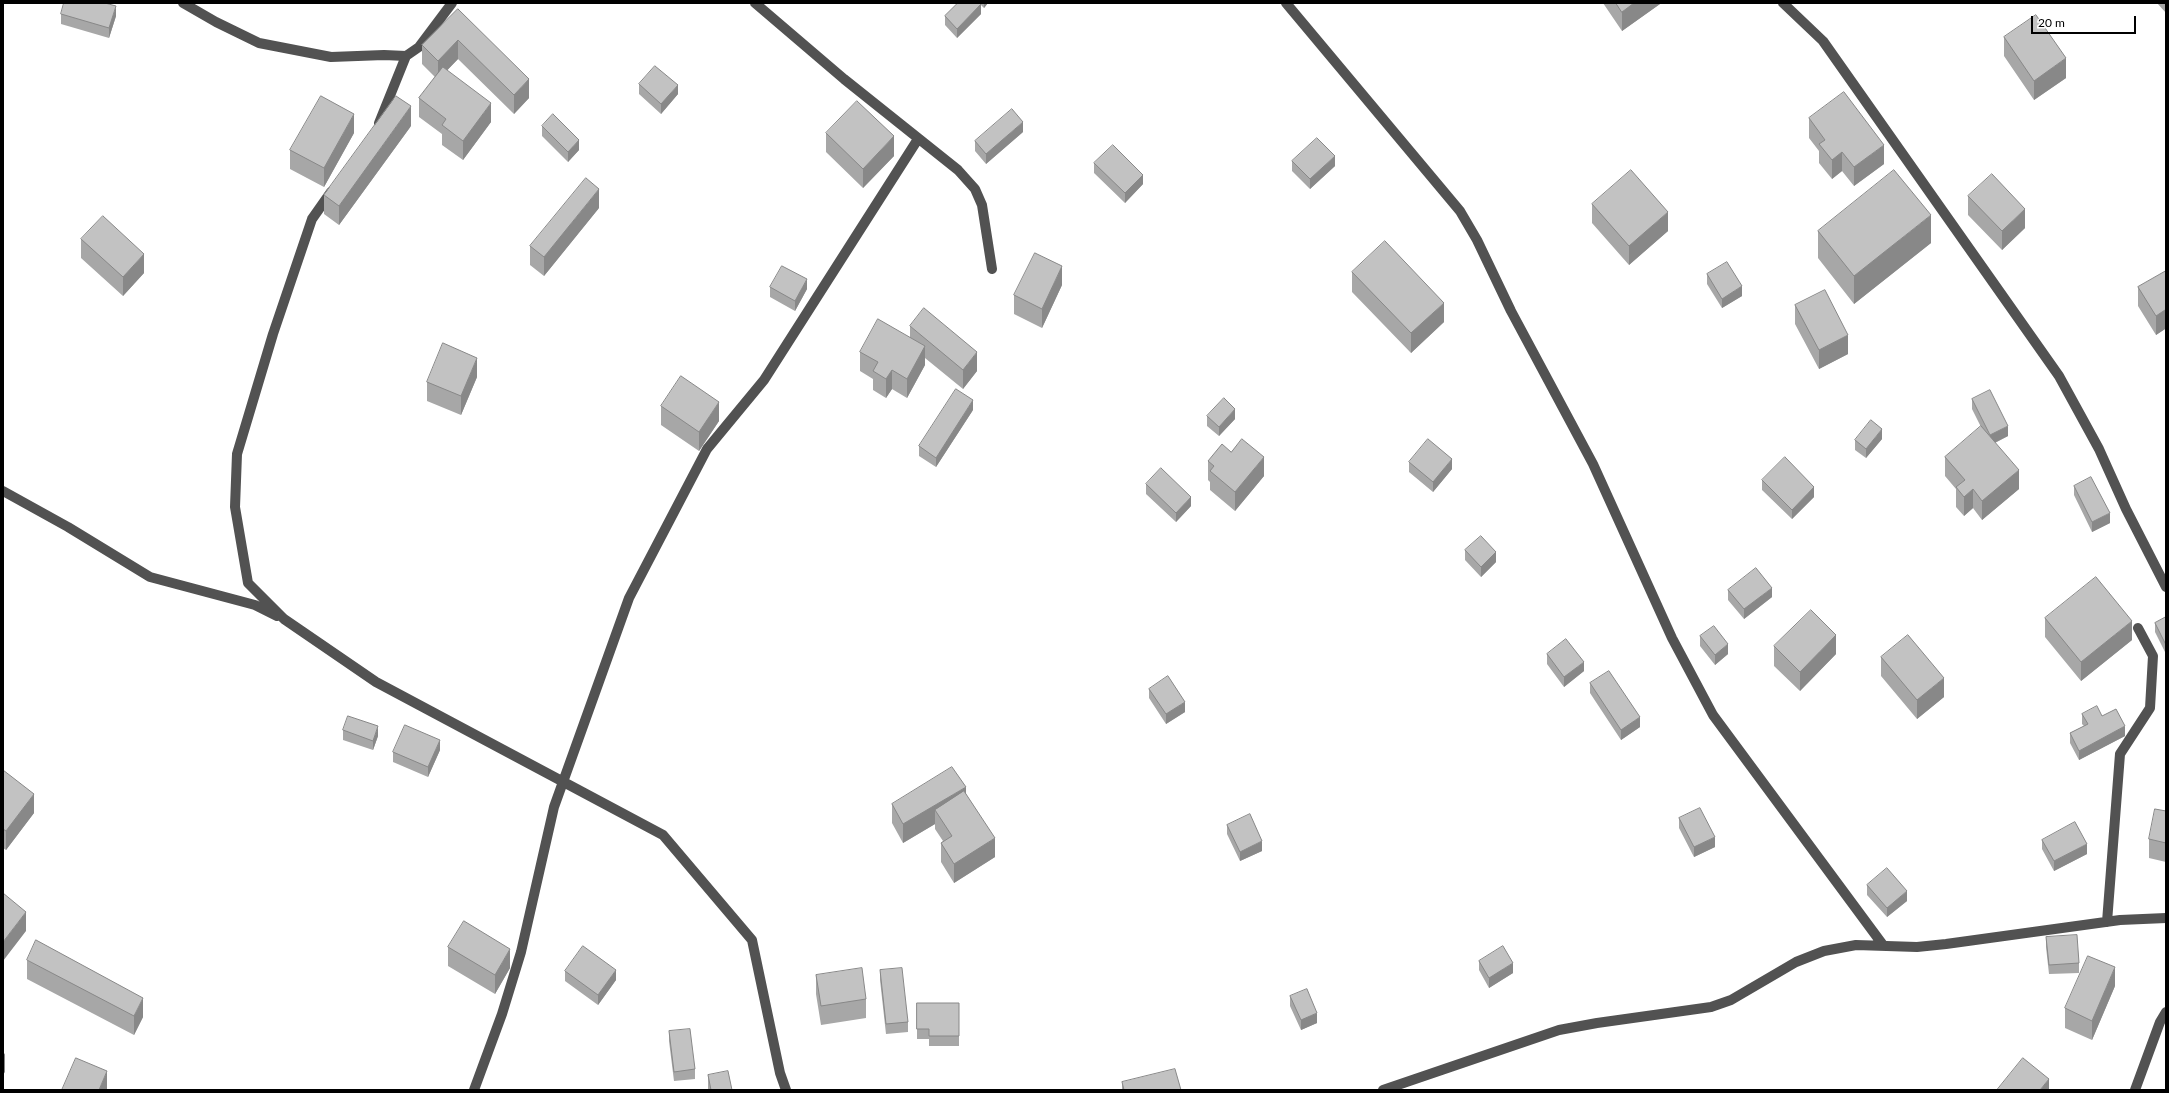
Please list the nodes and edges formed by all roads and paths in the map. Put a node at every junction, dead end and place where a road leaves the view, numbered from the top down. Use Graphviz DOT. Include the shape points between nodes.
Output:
graph roads {
  1 [pos="183,3"];
  2 [pos="452,3"];
  3 [pos="755,3"];
  4 [pos="1286,3"];
  5 [pos="1783,3"];
  6 [pos="406,56"];
  7 [pos="373,132"];
  8 [pos="918,139"];
  9 [pos="338,182"];
  10 [pos="992,269"];
  11 [pos="3,490"];
  12 [pos="2166,587"];
  13 [pos="284,619"];
  14 [pos="2138,628"];
  15 [pos="564,781"];
  16 [pos="2166,918"];
  17 [pos="2107,922"];
  18 [pos="1883,945"];
  19 [pos="2166,1012"];
  20 [pos="474,1090"];
  21 [pos="786,1090"];
  22 [pos="1383,1090"];
  23 [pos="2135,1090"];
  1 -- 6 [label="street" via="259,43 331,57 384,54"];
  2 -- 6 [label="street" via="419,47"];
  3 -- 8 [label="street" via="844,80"];
  4 -- 18 [label="street" via="1460,211 1593,464 1672,638 1713,715"];
  5 -- 12 [label="street" via="1823,41 2059,376 2099,449"];
  6 -- 7 [label="street" via="382,119"];
  8 -- 10 [label="street" via="958,170 975,189 982,205"];
  8 -- 15 [label="street" via="764,380 707,449 629,598"];
  9 -- 13 [label="street" via="312,219 273,334 237,454 235,507 248,583"];
  11 -- 13 [label="street" via="150,577 255,605"];
  13 -- 15 [label="street" via="376,682"];
  14 -- 17 [label="street" via="2153,656 2150,708 2120,754"];
  15 -- 20 [label="street" via="554,807 521,952 502,1014"];
  15 -- 21 [label="street" via="663,835 752,940 780,1073"];
  16 -- 17 [label="street"];
  17 -- 18 [label="street" via="1917,947"];
  18 -- 22 [label="street" via="1856,945 1824,951 1796,962 1731,1000 1711,1007 1559,1030"];
  19 -- 23 [label="street"];
}
